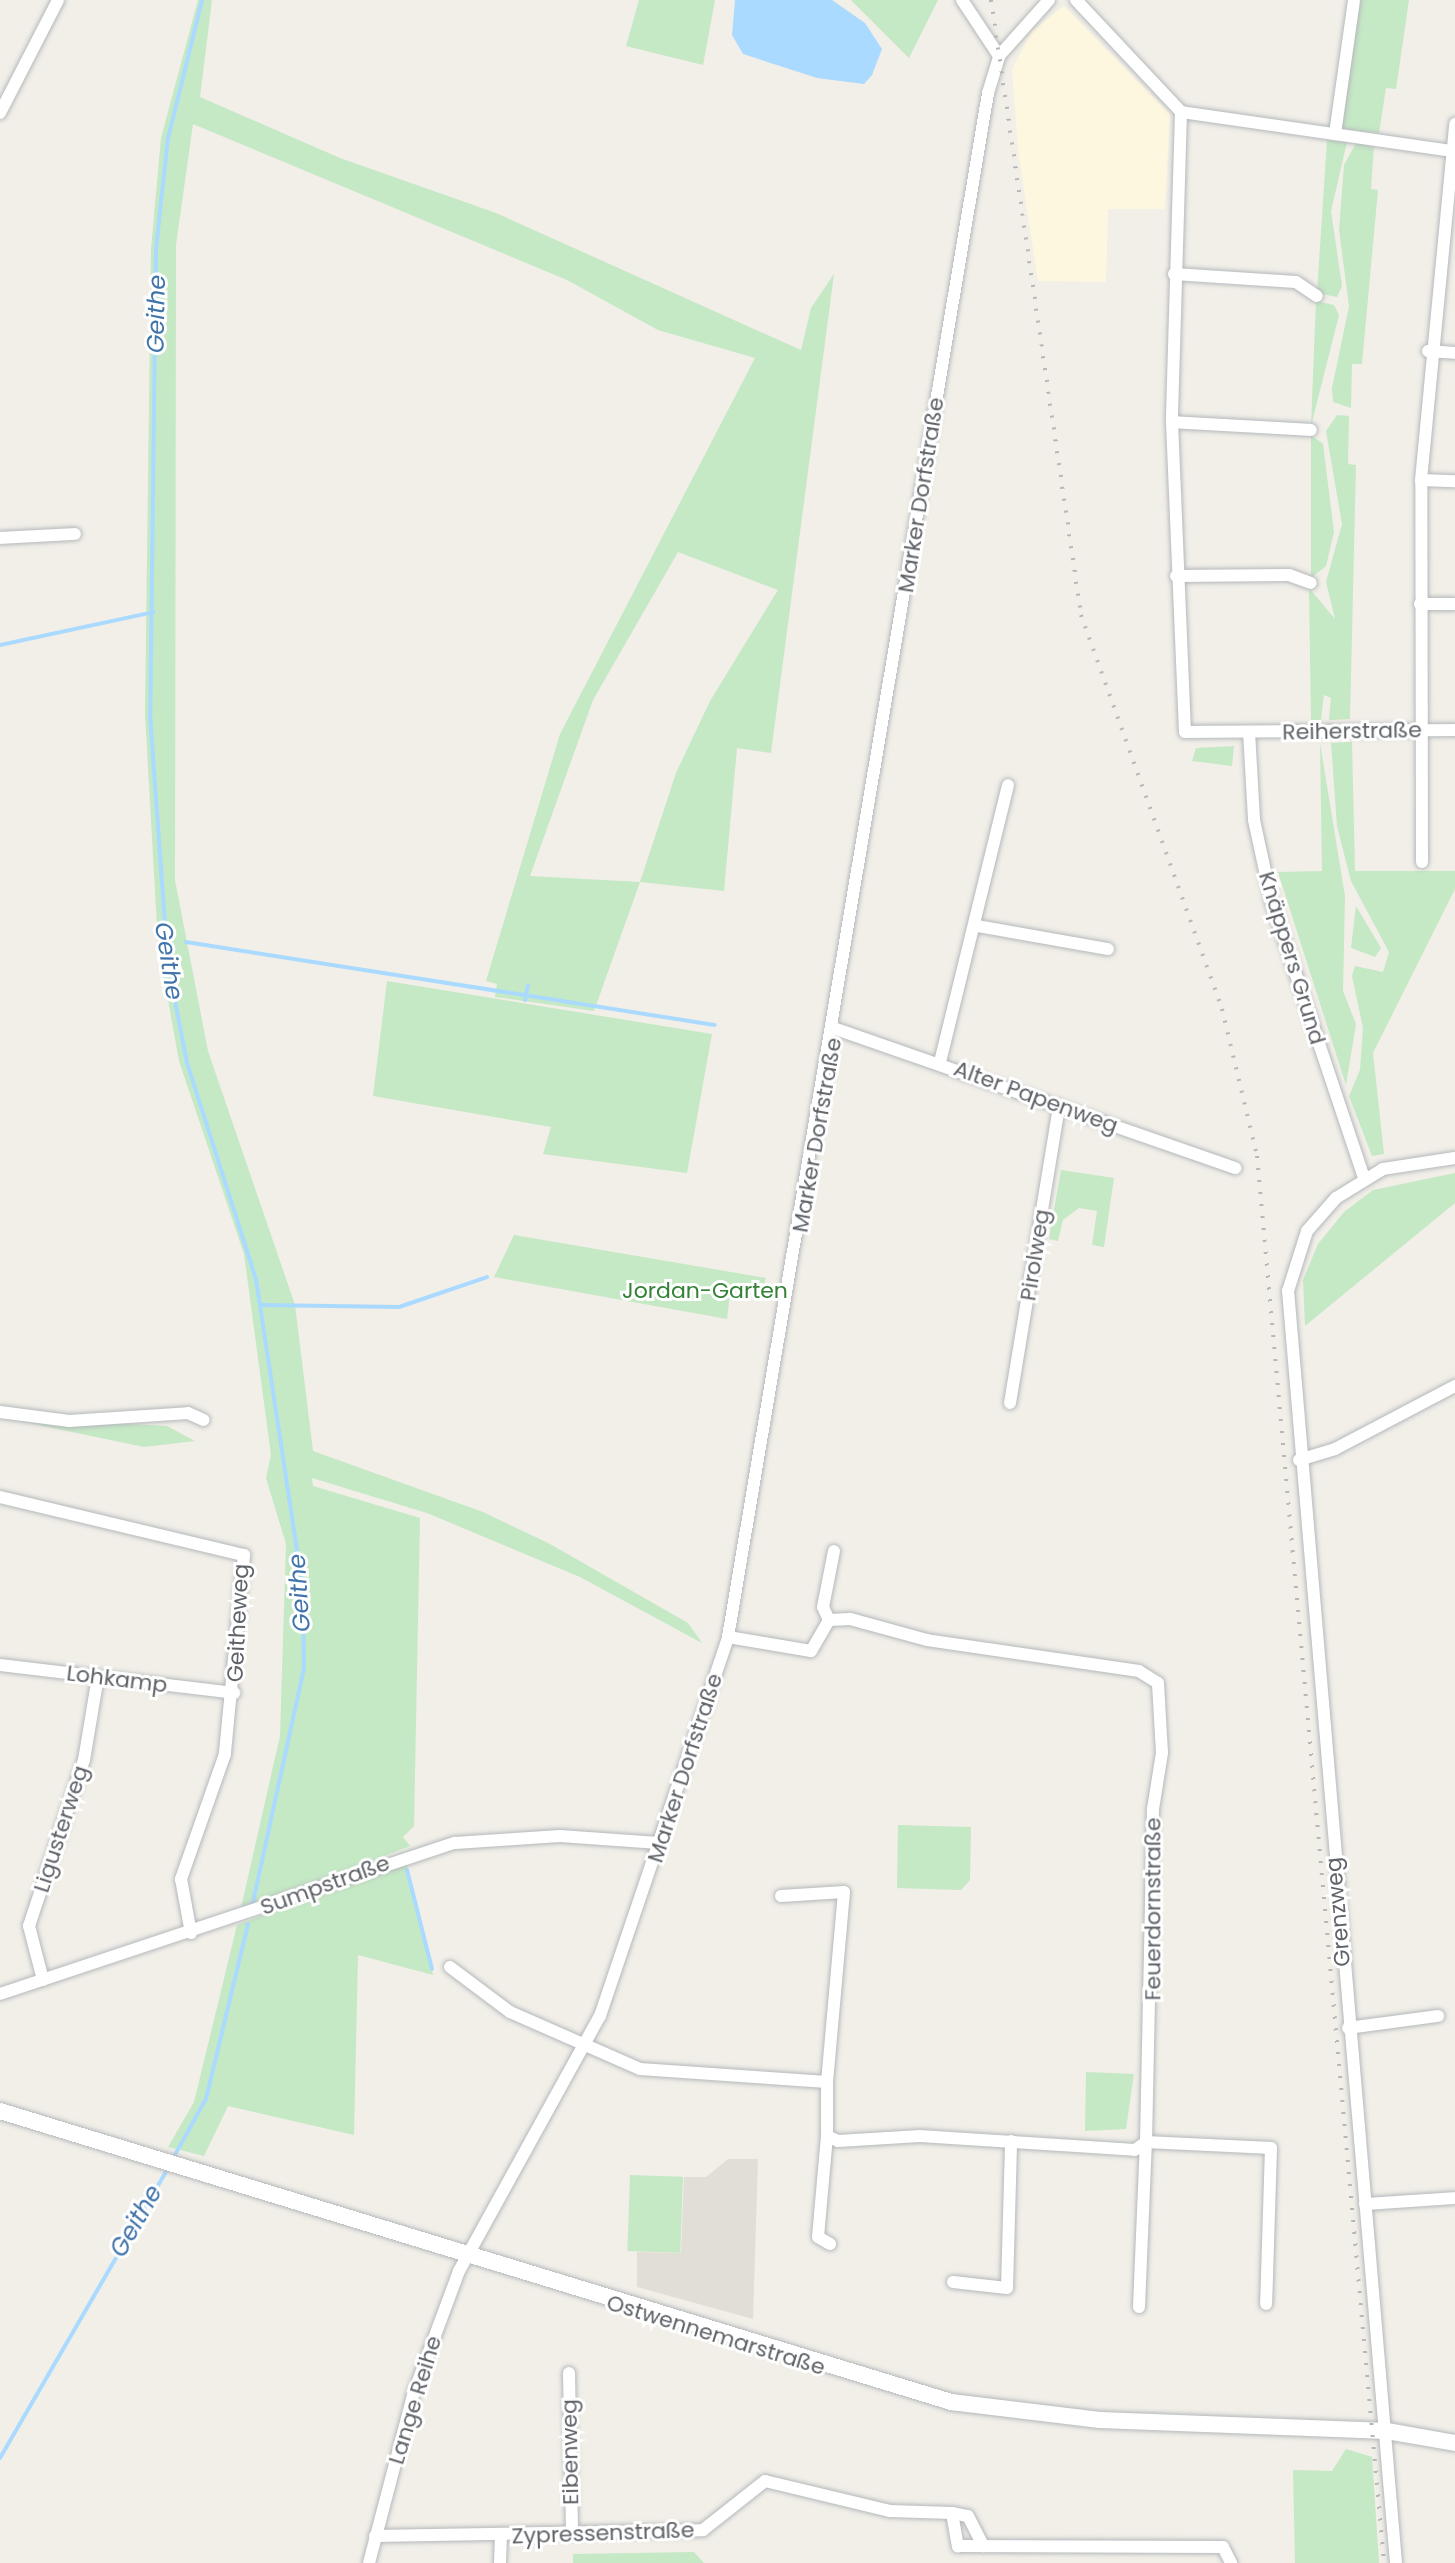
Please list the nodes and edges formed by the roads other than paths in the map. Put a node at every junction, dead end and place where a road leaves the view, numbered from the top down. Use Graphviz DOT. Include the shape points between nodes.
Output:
graph roads {
  1 [pos="58,0"];
  2 [pos="962,0"];
  3 [pos="1049,0"];
  4 [pos="1076,0"];
  5 [pos="1354,0"];
  6 [pos="999,56"];
  7 [pos="1181,112"];
  8 [pos="0,113"];
  9 [pos="1455,124"];
  10 [pos="1335,134"];
  11 [pos="1450,151"];
  12 [pos="1449,221"];
  13 [pos="1174,274"];
  14 [pos="1317,296"];
  15 [pos="1428,351"];
  16 [pos="1455,353"];
  17 [pos="1172,422"];
  18 [pos="1311,430"];
  19 [pos="1421,480"];
  20 [pos="1455,481"];
  21 [pos="75,534"];
  22 [pos="0,538"];
  23 [pos="1176,576"];
  24 [pos="1311,583"];
  25 [pos="1420,604"];
  26 [pos="1455,604"];
  27 [pos="1420,730"];
  28 [pos="1455,730"];
  29 [pos="1249,732"];
  30 [pos="1008,785"];
  31 [pos="1422,862"];
  32 [pos="977,926"];
  33 [pos="1108,949"];
  34 [pos="836,1029"];
  35 [pos="940,1062"];
  36 [pos="1059,1106"];
  37 [pos="1455,1158"];
  38 [pos="1236,1168"];
  39 [pos="1364,1178"];
  40 [pos="1455,1386"];
  41 [pos="1010,1403"];
  42 [pos="0,1412"];
  43 [pos="204,1420"];
  44 [pos="1299,1460"];
  45 [pos="0,1497"];
  46 [pos="834,1551"];
  47 [pos="829,1620"];
  48 [pos="728,1637"];
  49 [pos="0,1665"];
  50 [pos="98,1676"];
  51 [pos="234,1693"];
  52 [pos="659,1843"];
  53 [pos="781,1896"];
  54 [pos="191,1933"];
  55 [pos="450,1967"];
  56 [pos="43,1980"];
  57 [pos="0,1994"];
  58 [pos="1438,2016"];
  59 [pos="1348,2028"];
  60 [pos="586,2048"];
  61 [pos="827,2082"];
  62 [pos="0,2111"];
  63 [pos="827,2136"];
  64 [pos="1011,2141"];
  65 [pos="1146,2142"];
  66 [pos="1455,2198"];
  67 [pos="1365,2204"];
  68 [pos="830,2244"];
  69 [pos="470,2250"];
  70 [pos="953,2282"];
  71 [pos="1266,2304"];
  72 [pos="1139,2307"];
  73 [pos="569,2373"];
  74 [pos="1387,2431"];
  75 [pos="1455,2443"];
  76 [pos="952,2513"];
  77 [pos="572,2532"];
  78 [pos="375,2536"];
  79 [pos="501,2537"];
  80 [pos="983,2546"];
  81 [pos="1186,2549"];
  82 [pos="369,2563"];
  83 [pos="500,2563"];
  84 [pos="1186,2563"];
  85 [pos="1231,2563"];
  86 [pos="1396,2563"];
  1 -- 8 [label="street"];
  2 -- 6 [label="street"];
  3 -- 6 [label="street"];
  4 -- 7 [label="street"];
  5 -- 10 [label="street"];
  6 -- 34 [label="street, Marker Dorfstraße"];
  7 -- 10 [label="street"];
  7 -- 13 [label="street"];
  9 -- 11 [label="street"];
  10 -- 11 [label="street"];
  11 -- 12 [label="street"];
  12 -- 15 [label="street"];
  13 -- 14 [label="street" via="1296,282"];
  13 -- 17 [label="street"];
  15 -- 16 [label="street"];
  15 -- 19 [label="street"];
  17 -- 18 [label="street"];
  17 -- 23 [label="street"];
  19 -- 20 [label="street"];
  19 -- 25 [label="street"];
  21 -- 22 [label="street"];
  23 -- 24 [label="street" via="1289,575"];
  23 -- 29 [label="street, Reiherstraße" via="1185,732"];
  25 -- 26 [label="street"];
  25 -- 27 [label="street"];
  27 -- 28 [label="street, Reiherstraße"];
  27 -- 29 [label="street, Reiherstraße"];
  27 -- 31 [label="street"];
  29 -- 39 [label="street, Knäppers Grund" via="1254,820 1272,903"];
  30 -- 32 [label="street"];
  32 -- 33 [label="street"];
  32 -- 35 [label="street"];
  34 -- 35 [label="street, Alter Papenweg"];
  34 -- 48 [label="street, Marker Dorfstraße"];
  35 -- 36 [label="street, Alter Papenweg"];
  36 -- 38 [label="street, Alter Papenweg"];
  36 -- 41 [label="street, Pirolweg"];
  37 -- 39 [label="street"];
  39 -- 44 [label="street, Grenzweg" via="1317,1215 1293,1262 1287,1317"];
  40 -- 44 [label="street"];
  42 -- 43 [label="street" via="69,1421 188,1413"];
  44 -- 59 [label="street, Grenzweg"];
  45 -- 51 [label="street, Geitheweg" via="244,1555"];
  46 -- 47 [label="street" via="823,1607"];
  47 -- 48 [label="street" via="811,1651"];
  47 -- 65 [label="street, Feuerdornstraße" via="1139,1671 1158,1683 1163,1724 1153,1809"];
  48 -- 52 [label="street, Marker Dorfstraße"];
  49 -- 50 [label="street, Lohkamp"];
  50 -- 51 [label="street, Lohkamp"];
  50 -- 56 [label="street, Ligusterweg" via="84,1760 29,1926"];
  51 -- 54 [label="street, Geitheweg" via="225,1754 181,1879"];
  52 -- 54 [label="street, Sumpstraße" via="597,1836 455,1843"];
  52 -- 60 [label="street, Marker Dorfstraße"];
  53 -- 61 [label="street" via="844,1892"];
  54 -- 56 [label="street, Sumpstraße"];
  55 -- 60 [label="street" via="510,2012"];
  56 -- 57 [label="street, Sumpstraße"];
  58 -- 59 [label="street"];
  59 -- 67 [label="street, Grenzweg"];
  60 -- 61 [label="street" via="661,2074"];
  60 -- 69 [label="street, Marker Dorfstraße"];
  61 -- 63 [label="street"];
  62 -- 69 [label="street, Ostwennemarstraße"];
  63 -- 64 [label="street"];
  63 -- 68 [label="street" via="818,2237"];
  64 -- 65 [label="street" via="1135,2150"];
  64 -- 70 [label="street" via="1007,2288"];
  65 -- 71 [label="street" via="1271,2148"];
  65 -- 72 [label="street"];
  66 -- 67 [label="street"];
  67 -- 74 [label="street, Grenzweg"];
  69 -- 74 [label="street, Ostwennemarstraße" via="951,2402 1100,2420"];
  69 -- 78 [label="street, Lange Reihe" via="414,2392"];
  73 -- 77 [label="street, Eibenweg"];
  74 -- 75 [label="street, Ostwennemarstraße"];
  74 -- 86 [label="street, Grenzweg"];
  76 -- 77 [label="street, Zypressenstraße" via="890,2511 765,2481 710,2529"];
  76 -- 80 [label="street" via="968,2516"];
  76 -- 80 [label="street" via="953,2544"];
  77 -- 79 [label="street, Zypressenstraße"];
  78 -- 79 [label="street, Zypressenstraße"];
  78 -- 82 [label="street, Lange Reihe"];
  79 -- 83 [label="street"];
  80 -- 81 [label="street"];
  81 -- 84 [label="street"];
  81 -- 85 [label="street" via="1223,2547"];
}
